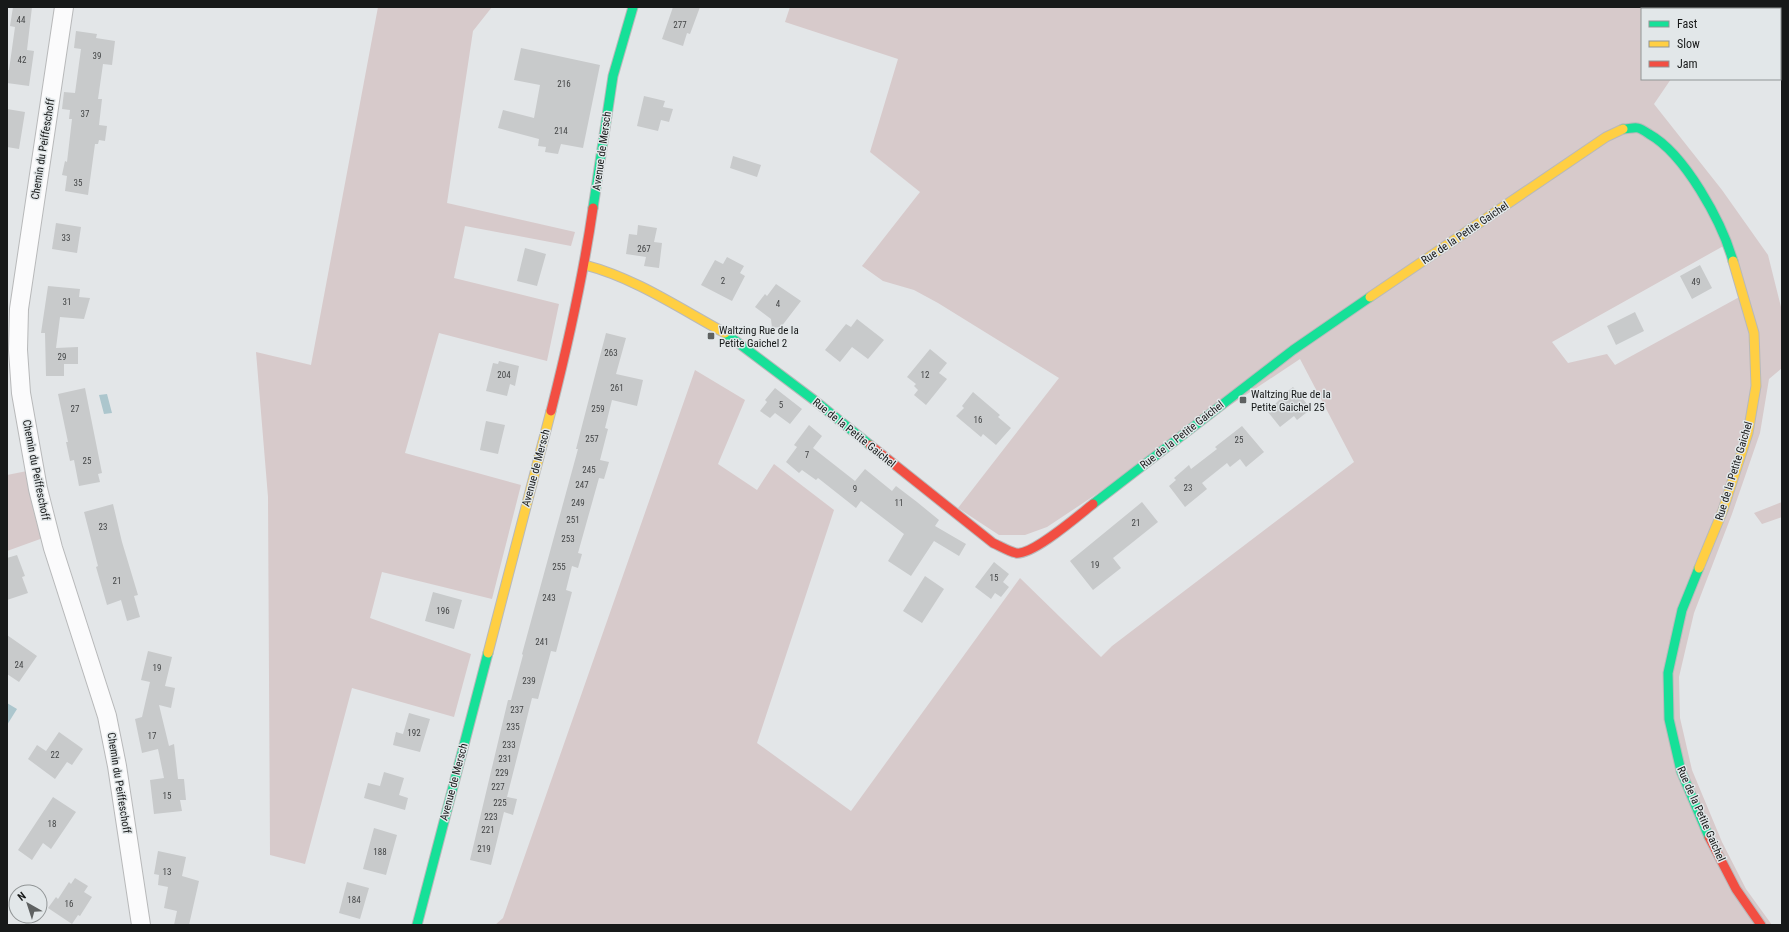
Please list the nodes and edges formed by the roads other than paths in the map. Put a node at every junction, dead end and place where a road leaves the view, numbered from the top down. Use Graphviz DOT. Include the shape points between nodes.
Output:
graph roads {
  1 [pos="64,7"];
  2 [pos="633,7"];
  3 [pos="585,265"];
  4 [pos="141,925"];
  5 [pos="417,925"];
  6 [pos="1761,925"];
  1 -- 4 [label="street, Chemin du Peiffeschoff" via="19,309 21,393 38,489 53,548 107,716"];
  2 -- 3 [label="street, Avenue de Mersch" via="613,76"];
  3 -- 5 [label="street, Avenue de Mersch" via="542,447"];
  3 -- 6 [label="street, Rue de la Petite Gaichel" via="631,281 726,334 814,400 951,512 992,542 1017,553 1030,550 1044,542 1294,350 1606,137 1623,129 1639,128 1660,140 1678,159 1708,204 1728,244 1754,333 1756,386 1748,433 1723,510 1682,610 1668,673 1669,719 1681,771 1729,876"];
}
